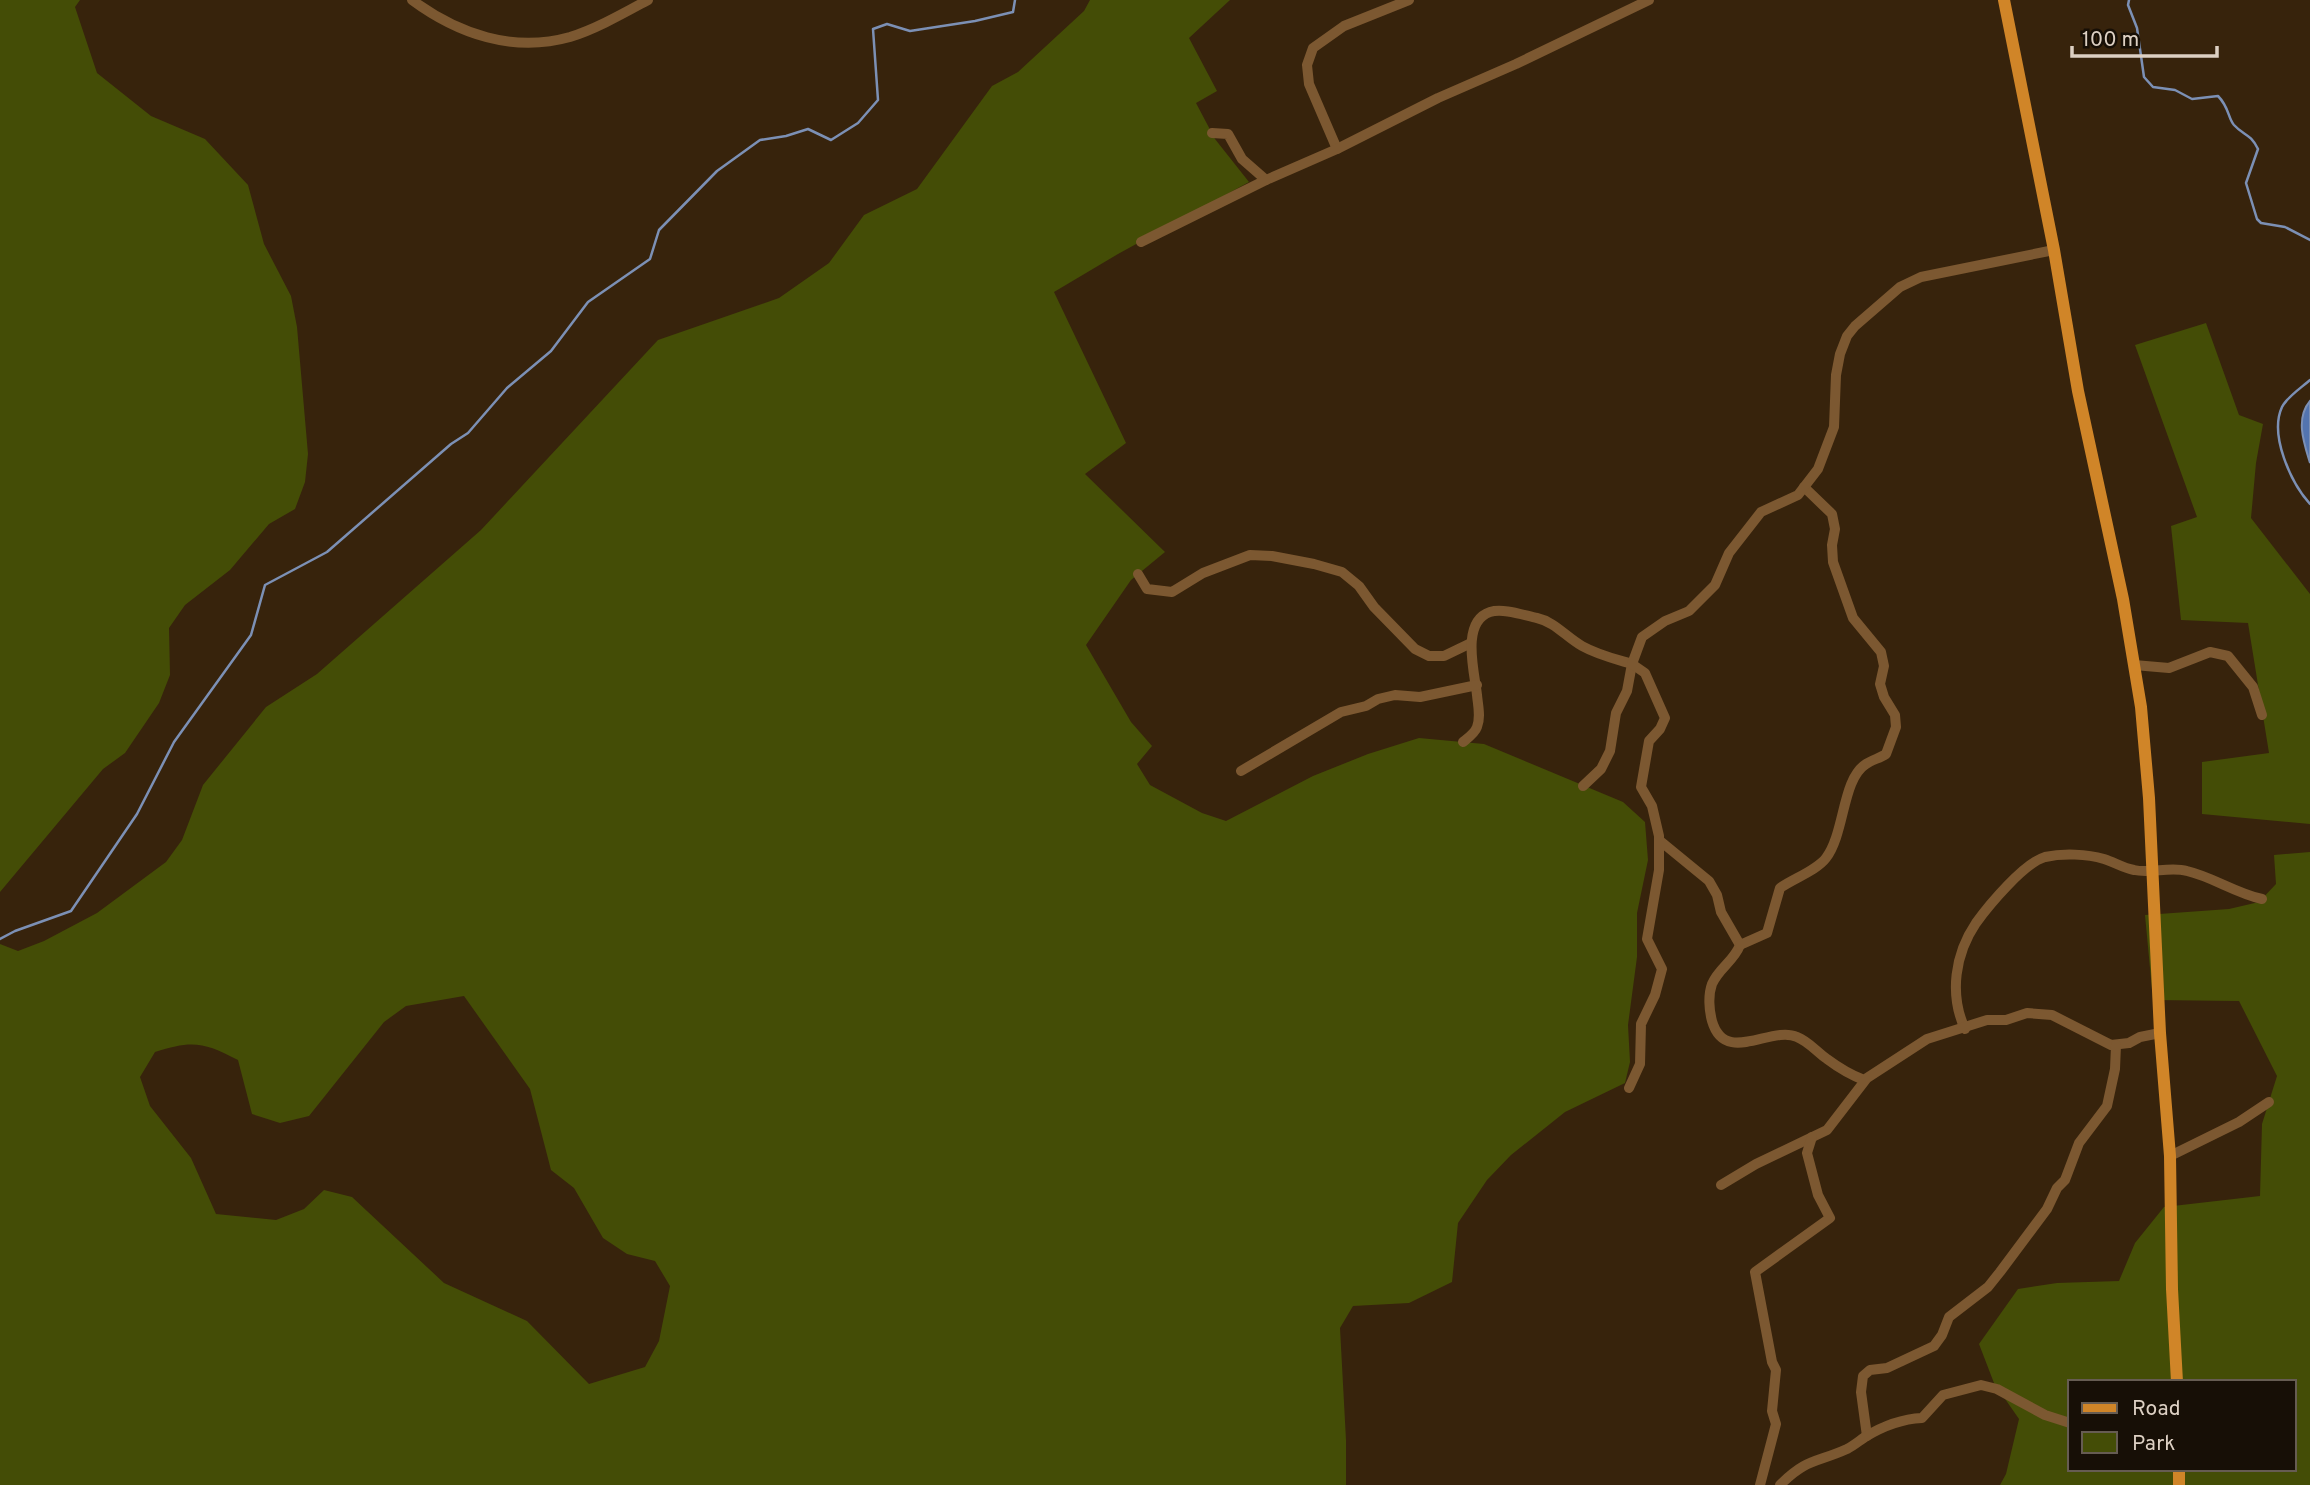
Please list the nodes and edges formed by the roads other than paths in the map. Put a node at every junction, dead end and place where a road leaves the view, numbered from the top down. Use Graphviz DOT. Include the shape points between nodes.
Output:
graph roads {
  1 [pos="412,0"];
  2 [pos="648,0"];
  3 [pos="1409,0"];
  4 [pos="1649,0"];
  5 [pos="2004,0"];
  6 [pos="1212,133"];
  7 [pos="1337,149"];
  8 [pos="1266,180"];
  9 [pos="1141,242"];
  10 [pos="2054,250"];
  11 [pos="1804,487"];
  12 [pos="1138,574"];
  13 [pos="1471,643"];
  14 [pos="1632,664"];
  15 [pos="2134,665"];
  16 [pos="1476,685"];
  17 [pos="2262,715"];
  18 [pos="1463,742"];
  19 [pos="1241,771"];
  20 [pos="1583,786"];
  21 [pos="1659,840"];
  22 [pos="2152,871"];
  23 [pos="2262,899"];
  24 [pos="1740,945"];
  25 [pos="1965,1029"];
  26 [pos="2160,1033"];
  27 [pos="2116,1045"];
  28 [pos="1864,1080"];
  29 [pos="1629,1088"];
  30 [pos="2269,1102"];
  31 [pos="1812,1137"];
  32 [pos="2170,1156"];
  33 [pos="1721,1185"];
  34 [pos="2177,1380"];
  35 [pos="2068,1422"];
  36 [pos="1867,1436"];
  37 [pos="1760,1485"];
  38 [pos="1780,1485"];
  1 -- 2 [label="street" via="469,33 542,42 571,36"];
  3 -- 7 [label="street" via="1344,26 1313,48 1307,65 1309,84"];
  4 -- 7 [label="street"];
  5 -- 10 [label="main road"];
  6 -- 8 [label="street" via="1228,134 1242,159"];
  7 -- 8 [label="street"];
  8 -- 9 [label="street"];
  10 -- 11 [label="street" via="1921,277 1900,287 1866,315 1847,336 1836,375 1834,427 1818,469"];
  10 -- 15 [label="main road"];
  11 -- 14 [label="street" via="1798,495 1761,512 1729,553 1715,585 1689,611 1642,636"];
  11 -- 24 [label="street" via="1832,514 1833,562 1853,618 1881,652 1880,684 1896,727 1886,754 1865,764 1852,780 1839,833 1824,862 1780,888 1767,933"];
  12 -- 13 [label="street" via="1147,589 1172,592 1203,573 1250,555 1314,564 1342,572 1359,586 1415,649 1429,656 1444,656"];
  13 -- 14 [label="street" via="1479,621 1488,612 1502,611 1547,620 1583,646"];
  13 -- 16 [label="street"];
  14 -- 20 [label="street" via="1610,751 1601,769"];
  14 -- 21 [label="street" via="1645,673 1665,718 1649,741 1641,787 1653,806"];
  15 -- 17 [label="street" via="2169,668 2210,652 2228,656 2253,687"];
  15 -- 22 [label="main road" via="2146,754"];
  16 -- 18 [label="street" via="1480,717 1477,730"];
  16 -- 19 [label="street" via="1420,697 1395,695 1341,712"];
  21 -- 24 [label="street" via="1709,881"];
  21 -- 29 [label="street" via="1660,870 1647,939 1662,969 1641,1024 1640,1064"];
  22 -- 23 [label="street" via="2186,870"];
  22 -- 25 [label="street" via="2078,855 2044,858 2030,867 1993,900 1966,938 1955,1000"];
  22 -- 26 [label="main road"];
  24 -- 28 [label="street" via="1711,986 1709,1003 1717,1034 1748,1043 1796,1036"];
  25 -- 27 [label="street" via="2028,1013 2052,1015"];
  25 -- 28 [label="street" via="1927,1039"];
  26 -- 27 [label="street"];
  26 -- 32 [label="main road"];
  27 -- 36 [label="street" via="2107,1106 2079,1143 2065,1180 2000,1272 1949,1317 1934,1346 1863,1376"];
  28 -- 31 [label="street" via="1827,1130"];
  30 -- 32 [label="street"];
  31 -- 33 [label="street"];
  31 -- 37 [label="street" via="1807,1153 1818,1195 1830,1218 1755,1272 1776,1370 1772,1411 1776,1424"];
  32 -- 34 [label="main road"];
  35 -- 36 [label="street" via="1981,1385 1943,1395 1922,1418 1902,1419"];
  36 -- 38 [label="street" via="1848,1449 1807,1463"];
}
